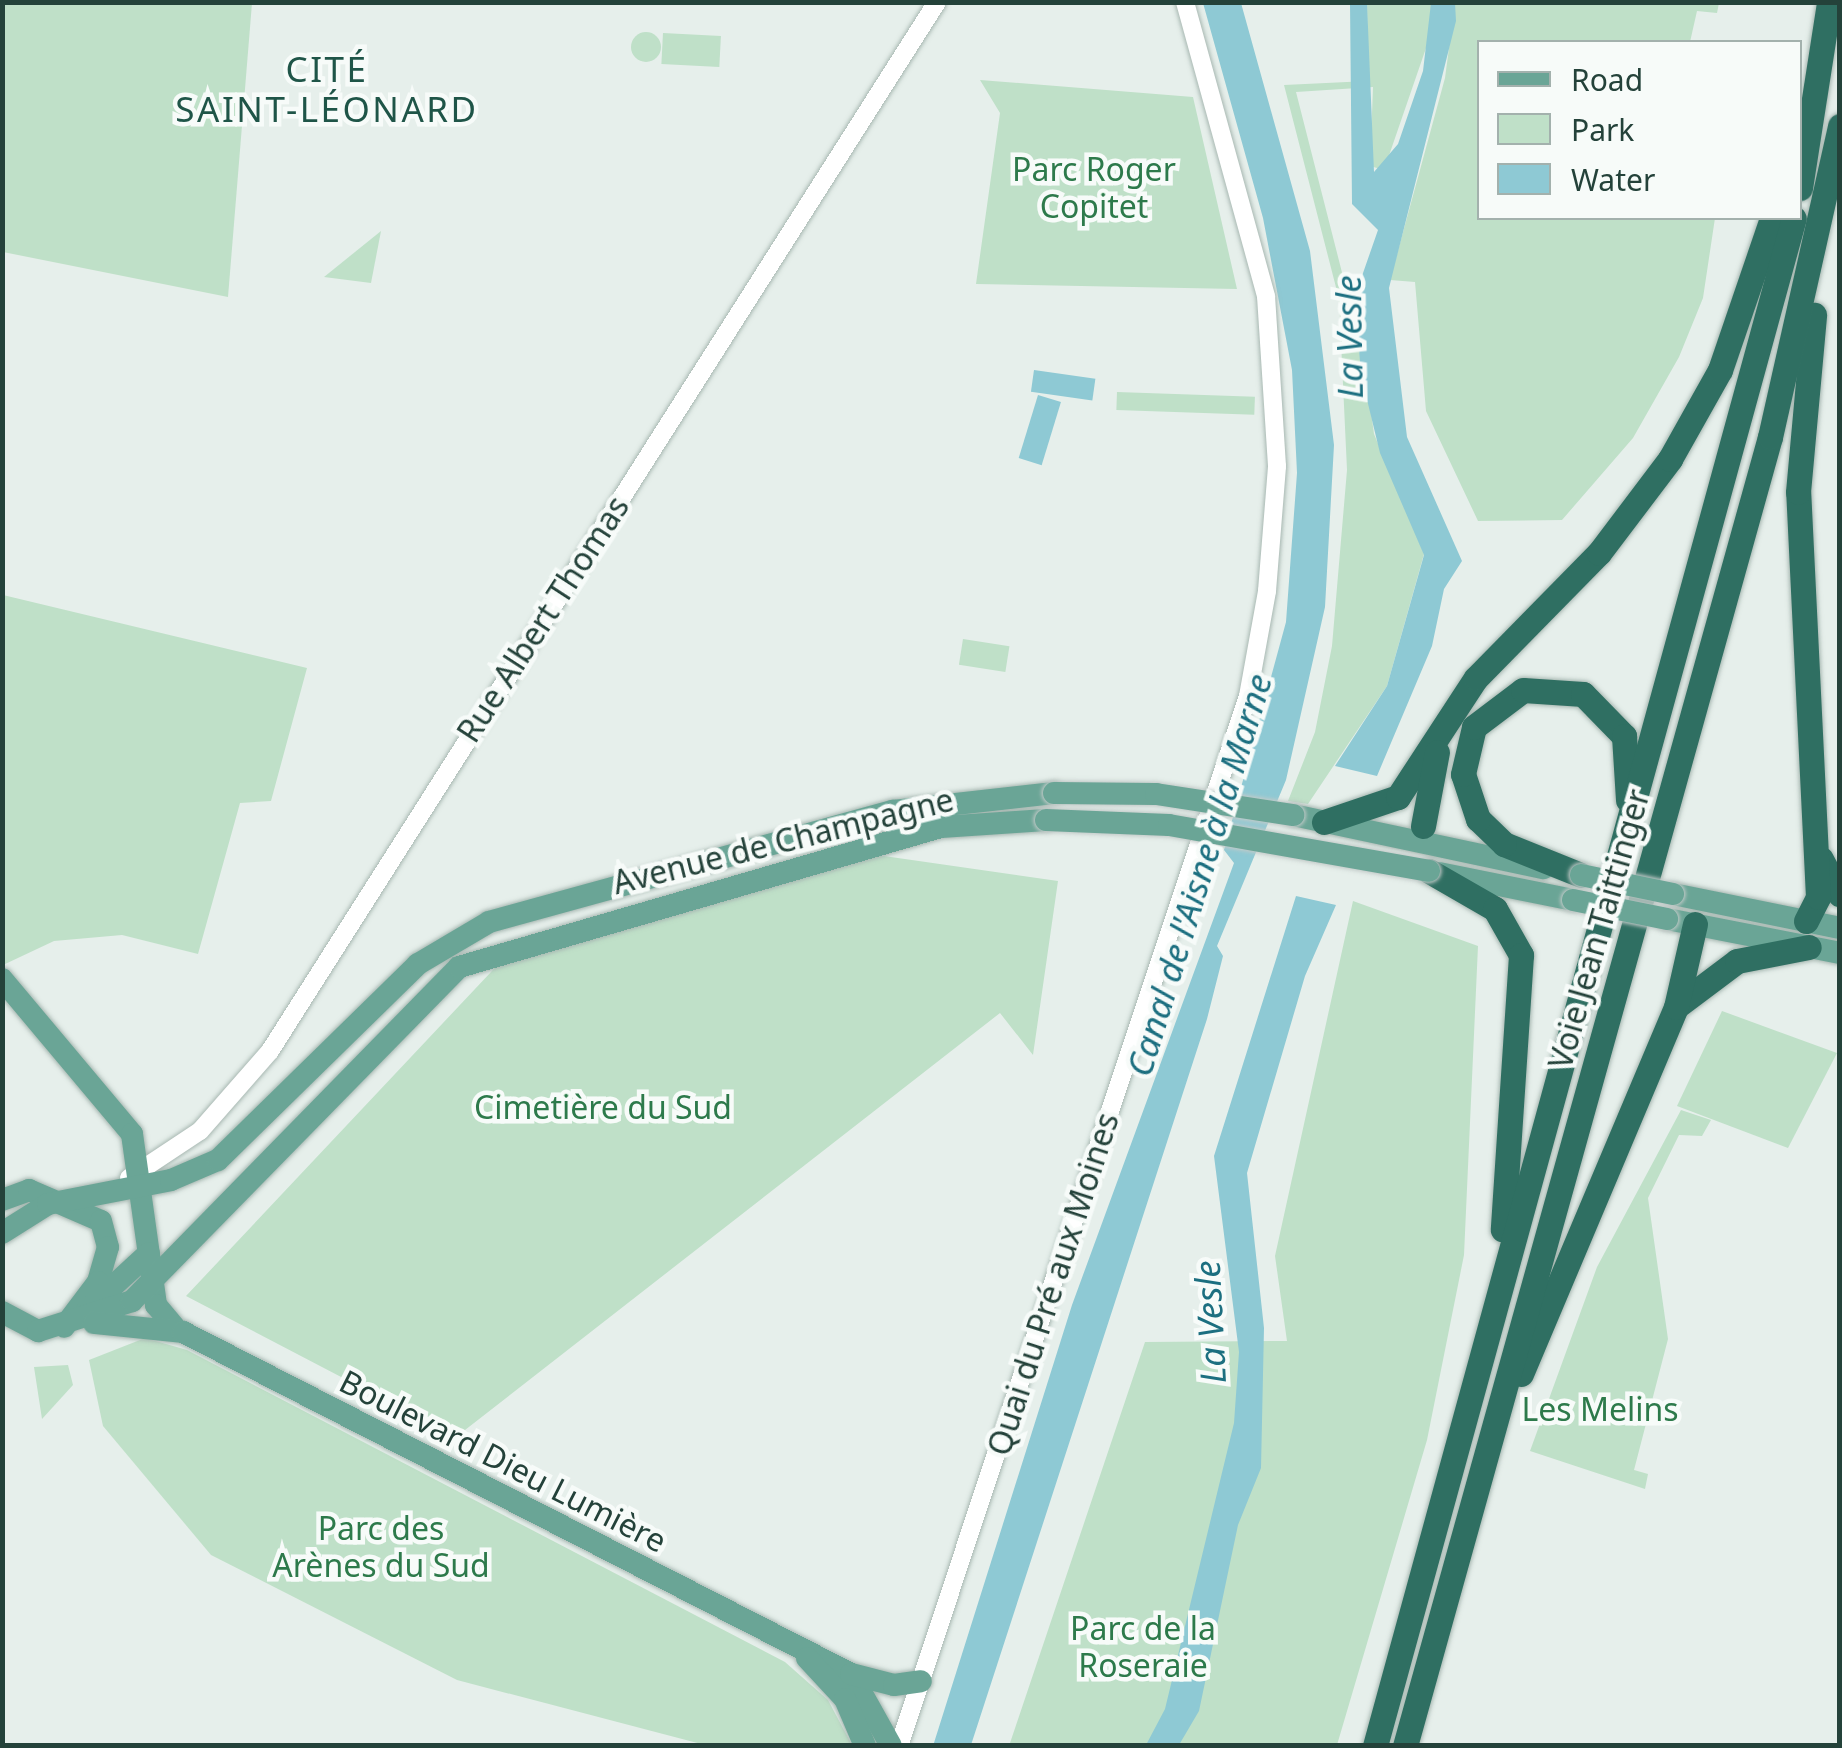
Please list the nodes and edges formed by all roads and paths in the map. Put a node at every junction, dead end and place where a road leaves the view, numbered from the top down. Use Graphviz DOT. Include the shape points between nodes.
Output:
graph roads {
  1 [pos="938,2"];
  2 [pos="1186,2"];
  3 [pos="1826,2"];
  4 [pos="1802,92"];
  5 [pos="1840,126"];
  6 [pos="1802,174"];
  7 [pos="1826,196"];
  8 [pos="1771,220"];
  9 [pos="1793,220"];
  10 [pos="1440,737"];
  11 [pos="1324,822"];
  12 [pos="1423,835"];
  13 [pos="1815,840"];
  14 [pos="1627,843"];
  15 [pos="1430,871"];
  16 [pos="1577,888"];
  17 [pos="1840,894"];
  18 [pos="1698,912"];
  19 [pos="1840,928"];
  20 [pos="1800,937"];
  21 [pos="1840,953"];
  22 [pos="2,979"];
  23 [pos="1676,1007"];
  24 [pos="144,1177"];
  25 [pos="66,1199"];
  26 [pos="2,1200"];
  27 [pos="2,1233"];
  28 [pos="108,1247"];
  29 [pos="1499,1278"];
  30 [pos="146,1288"];
  31 [pos="2,1312"];
  32 [pos="75,1325"];
  33 [pos="175,1328"];
  34 [pos="1489,1442"];
  35 [pos="801,1652"];
  36 [pos="850,1674"];
  37 [pos="921,1681"];
  38 [pos="865,1746"];
  39 [pos="891,1746"];
  40 [pos="899,1746"];
  41 [pos="1374,1746"];
  42 [pos="1405,1746"];
  1 -- 24 [label="street, Rue Albert Thomas" via="269,1052 200,1131"];
  2 -- 37 [label="street, Quai du Pré aux Moines" via="1266,296 1277,466 1267,591 1248,696"];
  3 -- 4 [label="highway"];
  3 -- 6 [label="highway"];
  5 -- 7 [label="highway, Voie Jean Taittinger"];
  7 -- 13 [label="highway" via="1798,492"];
  7 -- 34 [label="highway, Voie Jean Taittinger" via="1770,437"];
  8 -- 10 [label="highway" via="1720,370 1670,458 1599,553 1476,678"];
  9 -- 14 [label="highway, Voie Jean Taittinger"];
  10 -- 11 [label="highway" via="1398,797"];
  10 -- 12 [label="highway"];
  11 -- 12 [label="main road, Avenue de Champagne"];
  11 -- 24 [label="main road, Avenue de Champagne, bridge" via="1156,794 1054,793 878,815 490,922 418,964 238,1147"];
  12 -- 15 [label="main road"];
  12 -- 16 [label="main road, Avenue de Champagne"];
  13 -- 17 [label="highway"];
  13 -- 20 [label="highway" via="1818,897"];
  14 -- 16 [label="highway" via="1628,751 1607,711 1555,687 1496,703 1467,741 1470,806 1504,844"];
  14 -- 29 [label="highway, Voie Jean Taittinger"];
  15 -- 16 [label="main road, Avenue de Champagne"];
  15 -- 29 [label="highway" via="1495,909 1521,954"];
  15 -- 30 [label="main road, Avenue de Champagne, bridge" via="1169,825 1046,820 941,827 459,967"];
  16 -- 18 [label="main road, Avenue de Champagne, bridge" via="1667,918"];
  16 -- 18 [label="main road, Avenue de Champagne, bridge" via="1673,894"];
  18 -- 20 [label="main road, Avenue de Champagne"];
  18 -- 23 [label="highway"];
  19 -- 20 [label="main road, Avenue de Champagne"];
  20 -- 21 [label="main road, Avenue de Champagne"];
  20 -- 23 [label="highway" via="1722,968"];
  22 -- 24 [label="main road" via="132,1134"];
  23 -- 34 [label="highway"];
  24 -- 25 [label="main road, Avenue de Champagne"];
  24 -- 30 [label="main road"];
  25 -- 26 [label="main road" via="30,1190"];
  25 -- 27 [label="main road"];
  25 -- 28 [label="main road" via="101,1221"];
  28 -- 30 [label="main road"];
  28 -- 32 [label="main road"];
  29 -- 41 [label="highway, Voie Jean Taittinger"];
  30 -- 32 [label="main road, Avenue de Champagne"];
  30 -- 33 [label="main road"];
  31 -- 32 [label="main road" via="22,1328"];
  32 -- 33 [label="main road"];
  33 -- 35 [label="main road, Boulevard Dieu Lumière"];
  34 -- 42 [label="highway, Voie Jean Taittinger"];
  35 -- 36 [label="main road, Boulevard Dieu Lumière"];
  35 -- 38 [label="main road" via="845,1700"];
  36 -- 37 [label="main road, Boulevard Dieu Lumière" via="894,1686"];
  36 -- 39 [label="main road"];
  37 -- 40 [label="street, Quai du Pré aux Moines"];
}
